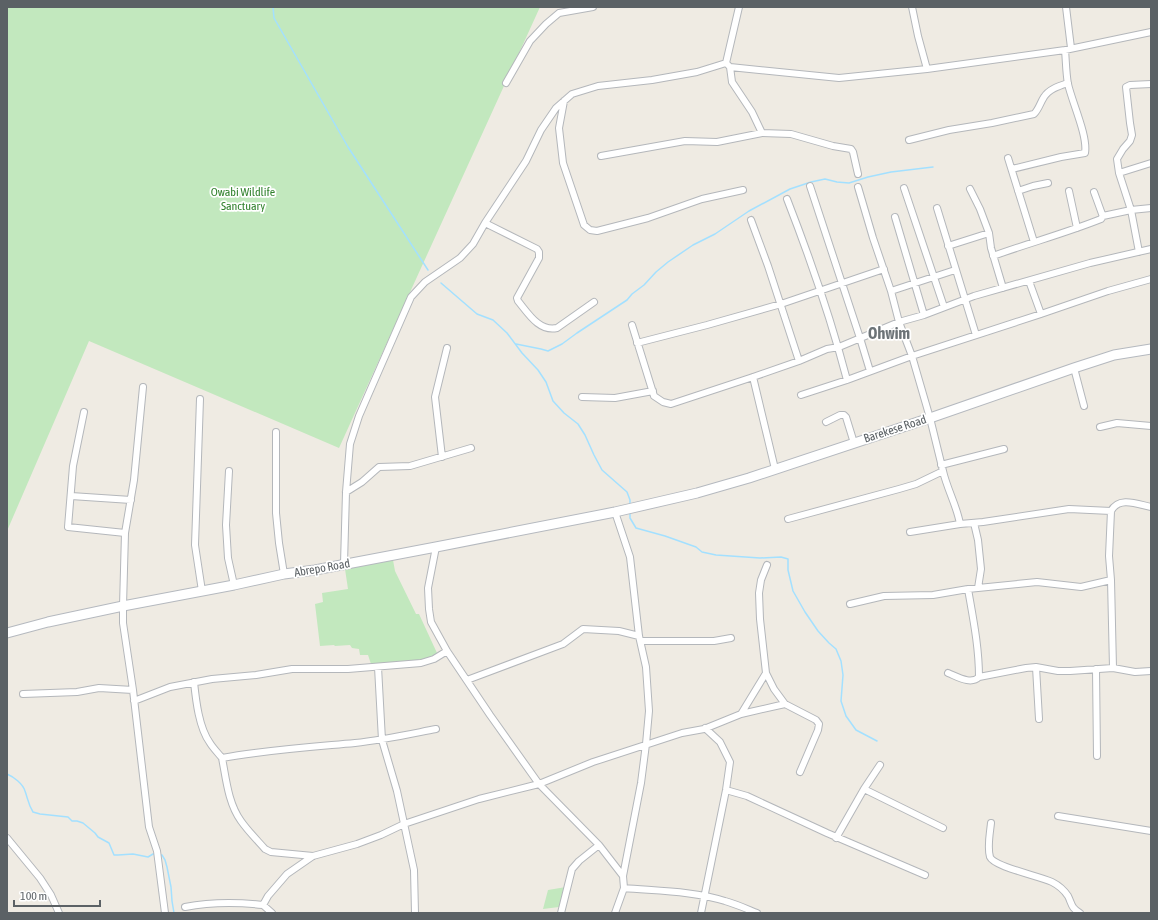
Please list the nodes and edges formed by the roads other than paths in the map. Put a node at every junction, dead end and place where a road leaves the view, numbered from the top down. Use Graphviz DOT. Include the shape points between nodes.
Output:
graph roads {
  1 [pos="593,7"];
  2 [pos="739,7"];
  3 [pos="742,7"];
  4 [pos="912,7"];
  5 [pos="1066,7"];
  6 [pos="1151,32"];
  7 [pos="1068,49"];
  8 [pos="728,65"];
  9 [pos="927,69"];
  10 [pos="506,83"];
  11 [pos="1068,83"];
  12 [pos="1151,84"];
  13 [pos="564,101"];
  14 [pos="762,133"];
  15 [pos="909,140"];
  16 [pos="601,156"];
  17 [pos="1008,158"];
  18 [pos="1151,163"];
  19 [pos="1012,169"];
  20 [pos="1119,173"];
  21 [pos="858,174"];
  22 [pos="1048,183"];
  23 [pos="810,186"];
  24 [pos="858,187"];
  25 [pos="904,188"];
  26 [pos="970,189"];
  27 [pos="743,190"];
  28 [pos="1018,191"];
  29 [pos="1069,191"];
  30 [pos="1094,192"];
  31 [pos="787,200"];
  32 [pos="937,208"];
  33 [pos="1151,208"];
  34 [pos="1131,210"];
  35 [pos="1104,216"];
  36 [pos="895,217"];
  37 [pos="751,220"];
  38 [pos="485,223"];
  39 [pos="1077,228"];
  40 [pos="989,233"];
  41 [pos="1034,242"];
  42 [pos="948,246"];
  43 [pos="1151,249"];
  44 [pos="1139,252"];
  45 [pos="994,256"];
  46 [pos="884,269"];
  47 [pos="955,270"];
  48 [pos="934,277"];
  49 [pos="1151,279"];
  50 [pos="1029,281"];
  51 [pos="842,283"];
  52 [pos="914,284"];
  53 [pos="1003,288"];
  54 [pos="820,291"];
  55 [pos="891,291"];
  56 [pos="965,300"];
  57 [pos="594,302"];
  58 [pos="781,304"];
  59 [pos="944,307"];
  60 [pos="1041,314"];
  61 [pos="924,315"];
  62 [pos="899,322"];
  63 [pos="632,325"];
  64 [pos="976,335"];
  65 [pos="860,338"];
  66 [pos="637,343"];
  67 [pos="839,347"];
  68 [pos="447,348"];
  69 [pos="1151,349"];
  70 [pos="912,356"];
  71 [pos="799,361"];
  72 [pos="1074,368"];
  73 [pos="870,371"];
  74 [pos="753,378"];
  75 [pos="847,380"];
  76 [pos="143,387"];
  77 [pos="653,391"];
  78 [pos="801,395"];
  79 [pos="582,397"];
  80 [pos="200,399"];
  81 [pos="1084,406"];
  82 [pos="84,412"];
  83 [pos="930,418"];
  84 [pos="826,422"];
  85 [pos="1151,426"];
  86 [pos="1100,427"];
  87 [pos="276,432"];
  88 [pos="854,443"];
  89 [pos="471,448"];
  90 [pos="1004,450"];
  91 [pos="442,457"];
  92 [pos="942,468"];
  93 [pos="775,469"];
  94 [pos="229,471"];
  95 [pos="346,492"];
  96 [pos="71,496"];
  97 [pos="131,500"];
  98 [pos="638,507"];
  99 [pos="1151,507"];
  100 [pos="1110,511"];
  101 [pos="615,512"];
  102 [pos="788,519"];
  103 [pos="974,523"];
  104 [pos="960,524"];
  105 [pos="910,532"];
  106 [pos="125,533"];
  107 [pos="436,547"];
  108 [pos="344,564"];
  109 [pos="767,565"];
  110 [pos="284,574"];
  111 [pos="1111,580"];
  112 [pos="234,585"];
  113 [pos="978,588"];
  114 [pos="968,589"];
  115 [pos="202,591"];
  116 [pos="850,604"];
  117 [pos="123,606"];
  118 [pos="7,633"];
  119 [pos="731,638"];
  120 [pos="640,639"];
  121 [pos="447,651"];
  122 [pos="378,666"];
  123 [pos="1036,667"];
  124 [pos="1113,668"];
  125 [pos="1096,670"];
  126 [pos="1151,670"];
  127 [pos="766,673"];
  128 [pos="948,673"];
  129 [pos="979,677"];
  130 [pos="467,680"];
  131 [pos="194,682"];
  132 [pos="133,690"];
  133 [pos="23,694"];
  134 [pos="134,701"];
  135 [pos="786,704"];
  136 [pos="741,714"];
  137 [pos="1039,719"];
  138 [pos="705,728"];
  139 [pos="436,729"];
  140 [pos="382,740"];
  141 [pos="646,744"];
  142 [pos="1097,756"];
  143 [pos="222,758"];
  144 [pos="880,765"];
  145 [pos="800,772"];
  146 [pos="539,784"];
  147 [pos="864,788"];
  148 [pos="726,790"];
  149 [pos="1058,816"];
  150 [pos="992,823"];
  151 [pos="404,824"];
  152 [pos="943,828"];
  153 [pos="1151,831"];
  154 [pos="7,838"];
  155 [pos="836,838"];
  156 [pos="599,845"];
  157 [pos="313,856"];
  158 [pos="925,875"];
  159 [pos="623,876"];
  160 [pos="624,888"];
  161 [pos="705,897"];
  162 [pos="263,905"];
  163 [pos="185,907"];
  164 [pos="59,913"];
  165 [pos="165,913"];
  166 [pos="272,913"];
  167 [pos="415,913"];
  168 [pos="561,913"];
  169 [pos="615,913"];
  170 [pos="701,913"];
  171 [pos="757,913"];
  172 [pos="1080,913"];
  1 -- 10 [label="street" via="559,13 546,24 530,41"];
  2 -- 3 [label="street"];
  2 -- 8 [label="street"];
  4 -- 9 [label="street"];
  5 -- 7 [label="street"];
  6 -- 7 [label="street"];
  7 -- 9 [label="street"];
  7 -- 11 [label="street"];
  8 -- 9 [label="street" via="840,78"];
  8 -- 13 [label="street" via="652,80 598,86 572,94"];
  8 -- 14 [label="street" via="732,82 752,112"];
  11 -- 15 [label="street" via="1044,96 1038,111 1034,114"];
  11 -- 19 [label="street" via="1084,136 1085,153"];
  12 -- 20 [label="street" via="1126,87 1132,135 1118,159"];
  13 -- 27 [label="street" via="559,128 563,163 584,225 590,230 597,231 648,218 702,199"];
  13 -- 38 [label="street" via="541,130 526,161"];
  14 -- 16 [label="street" via="717,142 685,141"];
  14 -- 21 [label="street" via="792,134 851,149"];
  17 -- 19 [label="street"];
  18 -- 20 [label="street"];
  19 -- 28 [label="street"];
  20 -- 34 [label="street"];
  22 -- 28 [label="street"];
  23 -- 51 [label="street"];
  24 -- 46 [label="street"];
  25 -- 48 [label="street"];
  26 -- 40 [label="street"];
  28 -- 41 [label="street"];
  29 -- 39 [label="street"];
  30 -- 35 [label="street"];
  31 -- 54 [label="street" via="808,252"];
  32 -- 42 [label="street"];
  33 -- 34 [label="street"];
  34 -- 35 [label="street"];
  34 -- 44 [label="street"];
  35 -- 39 [label="street"];
  36 -- 52 [label="street"];
  37 -- 58 [label="street"];
  38 -- 57 [label="street" via="539,252 539,258 517,298 540,326 551,330 557,328"];
  38 -- 95 [label="street" via="473,244 460,258 425,282 411,297 359,416 350,444"];
  39 -- 41 [label="street"];
  40 -- 42 [label="street"];
  40 -- 45 [label="street"];
  41 -- 45 [label="street"];
  42 -- 47 [label="street"];
  43 -- 44 [label="street"];
  44 -- 50 [label="street"];
  45 -- 53 [label="street"];
  46 -- 51 [label="street"];
  46 -- 55 [label="street"];
  47 -- 48 [label="street"];
  47 -- 56 [label="street"];
  48 -- 52 [label="street"];
  48 -- 59 [label="street"];
  49 -- 60 [label="street"];
  50 -- 53 [label="street"];
  50 -- 60 [label="street"];
  51 -- 54 [label="street"];
  51 -- 65 [label="street"];
  52 -- 55 [label="street"];
  52 -- 61 [label="street"];
  53 -- 56 [label="street"];
  54 -- 58 [label="street"];
  54 -- 67 [label="street"];
  55 -- 62 [label="street"];
  56 -- 59 [label="street"];
  56 -- 64 [label="street"];
  58 -- 66 [label="street"];
  58 -- 71 [label="street"];
  59 -- 61 [label="street"];
  60 -- 64 [label="street"];
  61 -- 62 [label="street"];
  62 -- 65 [label="street"];
  62 -- 70 [label="street"];
  63 -- 66 [label="street"];
  64 -- 70 [label="street"];
  65 -- 67 [label="street"];
  65 -- 73 [label="street"];
  66 -- 77 [label="street"];
  67 -- 71 [label="street"];
  67 -- 75 [label="street"];
  68 -- 91 [label="street" via="435,397"];
  69 -- 72 [label="main road, Barekese Road" via="1114,355"];
  70 -- 73 [label="street"];
  70 -- 83 [label="street"];
  71 -- 74 [label="street"];
  72 -- 81 [label="street"];
  72 -- 83 [label="main road, Barekese Road"];
  73 -- 75 [label="street"];
  74 -- 77 [label="street" via="671,404 654,396"];
  74 -- 93 [label="street"];
  75 -- 78 [label="street"];
  76 -- 97 [label="street"];
  77 -- 79 [label="street" via="615,398"];
  80 -- 115 [label="street" via="195,545"];
  82 -- 96 [label="street" via="73,466"];
  83 -- 88 [label="main road, Barekese Road"];
  83 -- 92 [label="street"];
  84 -- 88 [label="street" via="844,415"];
  85 -- 86 [label="street" via="1117,423"];
  87 -- 110 [label="street" via="276,513"];
  88 -- 93 [label="main road, Barekese Road"];
  89 -- 91 [label="street"];
  90 -- 92 [label="street"];
  91 -- 95 [label="street" via="410,466 379,467"];
  92 -- 102 [label="street" via="916,484"];
  92 -- 104 [label="street"];
  93 -- 98 [label="main road, Barekese Road"];
  94 -- 112 [label="street" via="228,558"];
  95 -- 108 [label="street"];
  96 -- 97 [label="street"];
  96 -- 106 [label="street" via="68,527"];
  97 -- 106 [label="street"];
  98 -- 101 [label="main road, Abrepo Road"];
  99 -- 100 [label="street" via="1123,501 1113,506"];
  100 -- 103 [label="street" via="1069,509"];
  100 -- 111 [label="street"];
  101 -- 107 [label="main road, Abrepo Road"];
  101 -- 120 [label="street" via="630,557"];
  103 -- 104 [label="street"];
  103 -- 113 [label="street" via="981,569"];
  104 -- 105 [label="street"];
  106 -- 117 [label="street"];
  107 -- 108 [label="main road, Abrepo Road"];
  107 -- 121 [label="street" via="428,588 429,609 431,622"];
  108 -- 110 [label="main road, Abrepo Road"];
  109 -- 127 [label="street" via="759,594"];
  110 -- 112 [label="main road, Abrepo Road"];
  111 -- 113 [label="street" via="1081,587 1037,582"];
  111 -- 124 [label="street"];
  112 -- 115 [label="main road, Abrepo Road"];
  113 -- 114 [label="street"];
  114 -- 116 [label="street" via="934,595 884,596"];
  114 -- 129 [label="street"];
  115 -- 117 [label="main road, Abrepo Road"];
  117 -- 118 [label="main road, Abrepo Road"];
  117 -- 132 [label="street" via="123,623"];
  119 -- 120 [label="street" via="708,641"];
  120 -- 130 [label="street" via="619,631 583,629 563,644"];
  120 -- 141 [label="street" via="646,667"];
  121 -- 122 [label="street" via="421,663"];
  121 -- 130 [label="street"];
  122 -- 131 [label="street" via="292,669"];
  122 -- 140 [label="street"];
  123 -- 125 [label="street" via="1058,671"];
  123 -- 129 [label="street"];
  123 -- 137 [label="street"];
  124 -- 125 [label="street"];
  124 -- 126 [label="street" via="1135,672"];
  125 -- 142 [label="street"];
  127 -- 135 [label="street"];
  127 -- 136 [label="street"];
  128 -- 129 [label="street" via="971,681"];
  130 -- 146 [label="street"];
  131 -- 134 [label="street" via="170,687"];
  131 -- 143 [label="street" via="201,722 209,742"];
  132 -- 133 [label="street" via="99,688 77,692"];
  132 -- 134 [label="street"];
  134 -- 165 [label="street" via="149,827 158,855"];
  135 -- 136 [label="street"];
  135 -- 145 [label="street" via="819,724"];
  136 -- 138 [label="street"];
  138 -- 141 [label="street"];
  138 -- 148 [label="street" via="720,742 730,762"];
  139 -- 140 [label="street"];
  140 -- 143 [label="street" via="248,753"];
  140 -- 151 [label="street"];
  141 -- 146 [label="street"];
  141 -- 159 [label="street"];
  143 -- 157 [label="street" via="228,788 240,820 265,849 271,852"];
  144 -- 147 [label="street"];
  146 -- 151 [label="street" via="479,799"];
  146 -- 156 [label="street"];
  147 -- 152 [label="street"];
  147 -- 155 [label="street"];
  148 -- 155 [label="street" via="747,796"];
  148 -- 161 [label="street"];
  149 -- 153 [label="street"];
  150 -- 172 [label="street" via="990,857 993,861 1052,882 1060,887 1074,909"];
  151 -- 157 [label="street" via="357,844"];
  151 -- 167 [label="street" via="414,870"];
  154 -- 164 [label="street" via="40,878"];
  155 -- 158 [label="street"];
  156 -- 159 [label="street"];
  156 -- 168 [label="street" via="578,860 572,869"];
  157 -- 162 [label="street" via="287,874"];
  159 -- 160 [label="street"];
  160 -- 161 [label="street"];
  160 -- 169 [label="street"];
  161 -- 170 [label="street"];
  161 -- 171 [label="street" via="725,901"];
  162 -- 163 [label="street" via="236,902"];
  162 -- 166 [label="street"];
}
